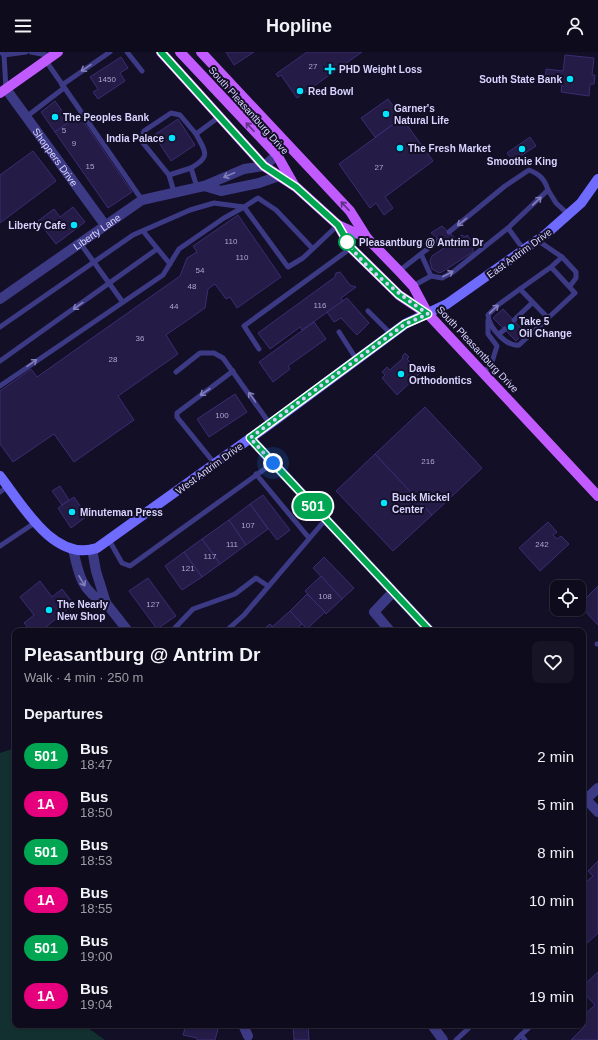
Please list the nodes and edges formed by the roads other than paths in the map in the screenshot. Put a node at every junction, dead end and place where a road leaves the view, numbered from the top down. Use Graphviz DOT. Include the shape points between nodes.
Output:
graph roads {
  1 [pos="26,52"];
  2 [pos="31,52"];
  3 [pos="110,52"];
  4 [pos="127,52"];
  5 [pos="160,52"];
  6 [pos="180,52"];
  7 [pos="201,52"];
  8 [pos="2,53"];
  9 [pos="52,56"];
  10 [pos="142,71"];
  11 [pos="63,86"];
  12 [pos="2,88"];
  13 [pos="26,117"];
  14 [pos="219,117"];
  15 [pos="196,134"];
  16 [pos="277,155"];
  17 [pos="264,166"];
  18 [pos="191,168"];
  19 [pos="169,175"];
  20 [pos="279,176"];
  21 [pos="598,179"];
  22 [pos="200,187"];
  23 [pos="296,187"];
  24 [pos="548,190"];
  25 [pos="174,192"];
  26 [pos="142,200"];
  27 [pos="244,207"];
  28 [pos="569,214"];
  29 [pos="105,225"];
  30 [pos="338,225"];
  31 [pos="508,228"];
  32 [pos="143,231"];
  33 [pos="449,232"];
  34 [pos="367,238"];
  35 [pos="439,240"];
  36 [pos="537,240"];
  37 [pos="80,243"];
  38 [pos="312,248"];
  39 [pos="351,248"];
  40 [pos="157,249"];
  41 [pos="524,250"];
  42 [pos="420,254"];
  43 [pos="562,257"];
  44 [pos="93,263"];
  45 [pos="170,264"];
  46 [pos="551,268"];
  47 [pos="399,271"];
  48 [pos="431,276"];
  49 [pos="109,284"];
  50 [pos="413,286"];
  51 [pos="570,286"];
  52 [pos="520,289"];
  53 [pos="0,299"];
  54 [pos="122,302"];
  55 [pos="532,303"];
  56 [pos="368,311"];
  57 [pos="428,314"];
  58 [pos="548,318"];
  59 [pos="488,320"];
  60 [pos="514,320"];
  61 [pos="0,327"];
  62 [pos="505,329"];
  63 [pos="338,332"];
  64 [pos="391,334"];
  65 [pos="499,334"];
  66 [pos="259,349"];
  67 [pos="357,360"];
  68 [pos="0,361"];
  69 [pos="233,371"];
  70 [pos="176,372"];
  71 [pos="482,373"];
  72 [pos="0,386"];
  73 [pos="270,424"];
  74 [pos="250,438"];
  75 [pos="273,463"];
  76 [pos="215,464"];
  77 [pos="256,474"];
  78 [pos="0,476"];
  79 [pos="4,489"];
  80 [pos="598,496"];
  81 [pos="326,519"];
  82 [pos="36,522"];
  83 [pos="309,538"];
  84 [pos="109,540"];
  85 [pos="0,546"];
  86 [pos="73,549"];
  87 [pos="92,549"];
  88 [pos="268,586"];
  89 [pos="393,592"];
  90 [pos="106,603"];
  91 [pos="126,628"];
  92 [pos="175,628"];
  93 [pos="229,628"];
  94 [pos="387,628"];
  95 [pos="427,628"];
  96 [pos="598,788"];
  97 [pos="586,797"];
  98 [pos="586,801"];
  99 [pos="598,812"];
  100 [pos="244,1028"];
  101 [pos="434,1028"];
  102 [pos="469,1028"];
  103 [pos="529,1028"];
  104 [pos="248,1036"];
  105 [pos="521,1036"];
  106 [pos="443,1040"];
  107 [pos="456,1040"];
  108 [pos="516,1040"];
  109 [pos="525,1040"];
  1 -- 8 [label="lane"];
  2 -- 9 [label="lane"];
  3 -- 11 [label="lane, one-way"];
  4 -- 10 [label="lane"];
  5 -- 14 [label="main road"];
  16 -- 6 [label="main road, South Pleasantburg Drive, one-way"];
  34 -- 7 [label="main road, one-way" via="350,212"];
  8 -- 12 [label="lane"];
  9 -- 11 [label="lane"];
  9 -- 12 [label="main road"];
  11 -- 13 [label="lane"];
  11 -- 26 [label="lane"];
  12 -- 13 [label="street, Shoppers Drive"];
  13 -- 29 [label="street, Shoppers Drive"];
  14 -- 15 [label="lane"];
  14 -- 17 [label="main road"];
  15 -- 18 [label="lane" via="206,157"];
  15 -- 19 [label="lane" via="176,112 171,112 144,132 144,143"];
  16 -- 17 [label="street"];
  16 -- 23 [label="main road, South Pleasantburg Drive"];
  17 -- 20 [label="main road"];
  17 -- 22 [label="street, Liberty Lane, one-way" via="244,169"];
  18 -- 19 [label="lane"];
  18 -- 22 [label="lane"];
  19 -- 25 [label="lane"];
  20 -- 22 [label="street, Liberty Lane" via="259,183 221,190"];
  20 -- 23 [label="main road"];
  21 -- 28 [label="street, East Antrim Drive"];
  22 -- 25 [label="street, Liberty Lane"];
  23 -- 30 [label="main road"];
  24 -- 28 [label="lane" via="556,203"];
  31 -- 24 [label="lane, one-way"];
  24 -- 33 [label="lane, one-way" via="545,180 536,172 529,170 505,186"];
  25 -- 26 [label="street, Liberty Lane"];
  26 -- 29 [label="street, Liberty Lane"];
  27 -- 32 [label="lane" via="214,203 190,210"];
  27 -- 38 [label="lane" via="258,198 276,210"];
  27 -- 38 [label="lane" via="288,267 303,258"];
  27 -- 45 [label="lane" via="179,249"];
  28 -- 36 [label="street, East Antrim Drive"];
  29 -- 37 [label="street, Liberty Lane"];
  30 -- 34 [label="main road, South Pleasantburg Drive"];
  30 -- 38 [label="lane"];
  30 -- 39 [label="main road"];
  31 -- 41 [label="lane"];
  48 -- 31 [label="lane, one-way" via="442,278 453,272"];
  32 -- 40 [label="lane"];
  32 -- 44 [label="lane" via="112,248"];
  34 -- 47 [label="main road, South Pleasantburg Drive"];
  35 -- 42 [label="lane"];
  36 -- 41 [label="street, East Antrim Drive"];
  36 -- 43 [label="lane"];
  37 -- 44 [label="lane"];
  37 -- 53 [label="street, Liberty Lane"];
  39 -- 57 [label="main road" via="399,295"];
  39 -- 66 [label="lane" via="244,326"];
  40 -- 45 [label="lane"];
  40 -- 49 [label="lane"];
  41 -- 57 [label="street, East Antrim Drive" via="447,304"];
  42 -- 47 [label="lane"];
  42 -- 48 [label="lane"];
  43 -- 46 [label="lane"];
  43 -- 51 [label="lane" via="576,272 576,278"];
  44 -- 49 [label="lane"];
  44 -- 61 [label="lane"];
  45 -- 54 [label="lane" via="163,275"];
  46 -- 51 [label="lane"];
  46 -- 52 [label="lane"];
  47 -- 50 [label="main road, South Pleasantburg Drive"];
  48 -- 50 [label="lane"];
  49 -- 54 [label="lane"];
  49 -- 68 [label="lane, one-way"];
  50 -- 57 [label="main road, South Pleasantburg Drive"];
  51 -- 58 [label="lane" via="575,293"];
  52 -- 55 [label="lane"];
  59 -- 52 [label="lane, one-way" via="490,311"];
  72 -- 54 [label="lane, one-way"];
  55 -- 58 [label="lane"];
  55 -- 60 [label="lane"];
  56 -- 64 [label="lane"];
  57 -- 64 [label="street, West Antrim Drive" via="405,324"];
  57 -- 71 [label="main road, South Pleasantburg Drive"];
  58 -- 65 [label="lane" via="520,345 514,346"];
  59 -- 65 [label="lane"];
  59 -- 71 [label="lane" via="488,334 497,346 491,365"];
  62 -- 65 [label="lane"];
  63 -- 67 [label="lane"];
  64 -- 67 [label="street, West Antrim Drive"];
  67 -- 73 [label="street, West Antrim Drive"];
  69 -- 70 [label="lane" via="223,358 206,352 200,353"];
  73 -- 69 [label="lane, one-way"];
  69 -- 76 [label="lane, one-way" via="177,413 177,417"];
  71 -- 80 [label="main road, South Pleasantburg Drive"];
  73 -- 74 [label="street, West Antrim Drive"];
  74 -- 75 [label="street"];
  74 -- 76 [label="street, West Antrim Drive"];
  75 -- 77 [label="lane"];
  75 -- 81 [label="street"];
  76 -- 84 [label="street, West Antrim Drive"];
  77 -- 83 [label="lane"];
  77 -- 84 [label="lane" via="130,566 122,563"];
  78 -- 79 [label="street, West Antrim Drive"];
  79 -- 82 [label="street, West Antrim Drive"];
  81 -- 83 [label="lane"];
  81 -- 89 [label="street"];
  82 -- 85 [label="lane"];
  82 -- 86 [label="street, West Antrim Drive" via="51,539"];
  83 -- 88 [label="lane"];
  84 -- 87 [label="street, West Antrim Drive"];
  86 -- 87 [label="street, West Antrim Drive"];
  86 -- 90 [label="street, one-way" via="83,584 96,599"];
  87 -- 90 [label="street"];
  88 -- 92 [label="lane" via="256,578 234,594 193,609"];
  88 -- 93 [label="lane"];
  89 -- 94 [label="street" via="374,612"];
  89 -- 95 [label="street"];
  90 -- 91 [label="street"];
  96 -- 97 [label="street"];
  98 -- 99 [label="street"];
  100 -- 104 [label="street"];
  101 -- 106 [label="street"];
  102 -- 107 [label="lane"];
  103 -- 105 [label="lane"];
  105 -- 108 [label="lane"];
  105 -- 109 [label="lane"];
}
